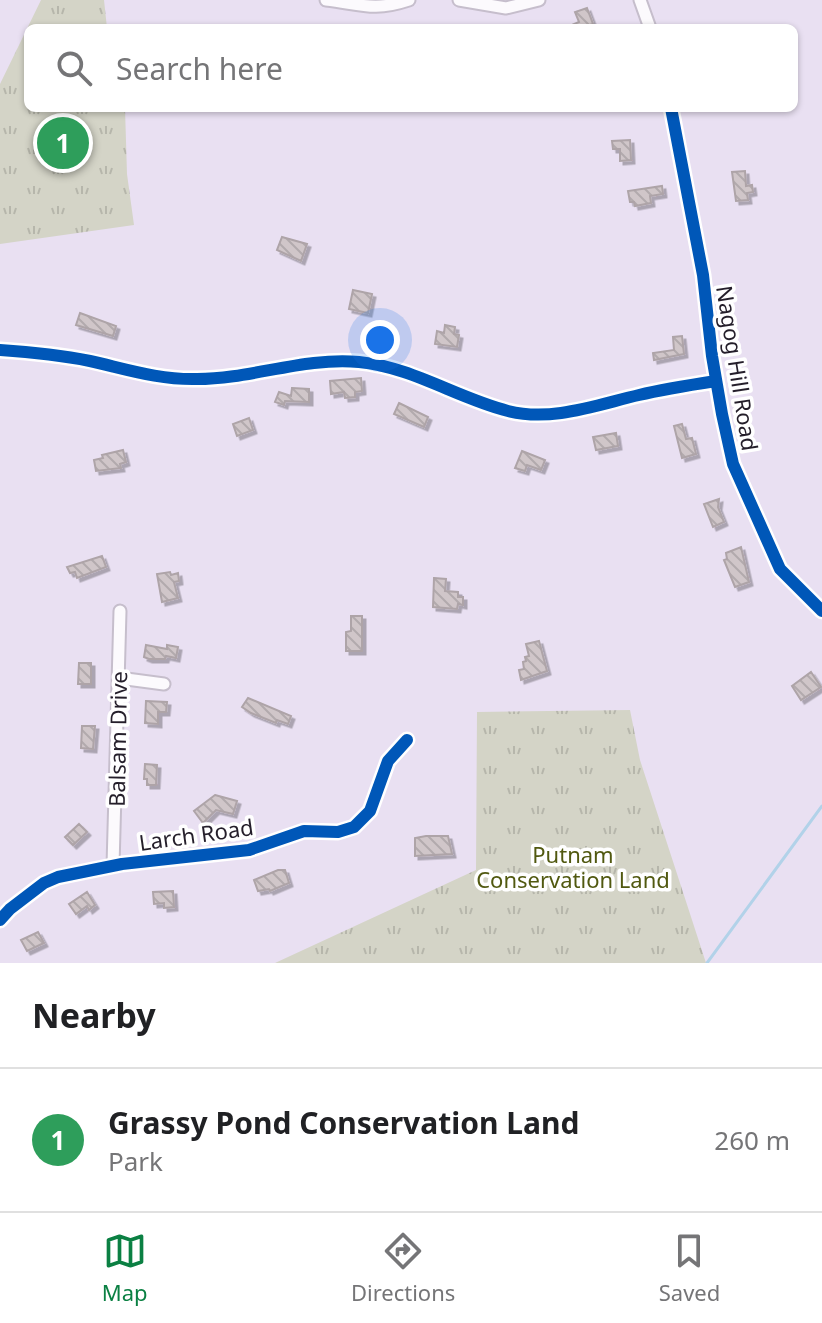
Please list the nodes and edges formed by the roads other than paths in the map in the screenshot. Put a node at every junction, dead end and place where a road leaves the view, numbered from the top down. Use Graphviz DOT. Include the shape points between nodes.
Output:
graph roads {
  1 [pos="326,0"];
  2 [pos="409,0"];
  3 [pos="459,0"];
  4 [pos="539,0"];
  5 [pos="640,0"];
  6 [pos="344,1"];
  7 [pos="649,24"];
  8 [pos="672,112"];
  9 [pos="0,350"];
  10 [pos="716,381"];
  11 [pos="120,611"];
  12 [pos="822,611"];
  13 [pos="119,678"];
  14 [pos="164,684"];
  15 [pos="407,740"];
  16 [pos="113,866"];
  17 [pos="0,920"];
  1 -- 6 [label="street"];
  2 -- 6 [label="street" via="364,8"];
  3 -- 4 [label="street" via="506,8"];
  5 -- 7 [label="street"];
  8 -- 10 [label="street, Nagog Hill Road" via="703,275"];
  9 -- 10 [label="street" via="73,358 166,379 231,378 331,361 361,362 429,380 508,411 542,415"];
  10 -- 12 [label="street, Nagog Hill Road" via="733,464 772,553 780,569"];
  11 -- 13 [label="street, Balsam Drive"];
  13 -- 14 [label="street"];
  13 -- 16 [label="street, Balsam Drive"];
  15 -- 16 [label="street, Larch Road" via="388,761 368,815 350,829 304,831 249,850"];
  16 -- 17 [label="street, Larch Road" via="44,883"];
}
